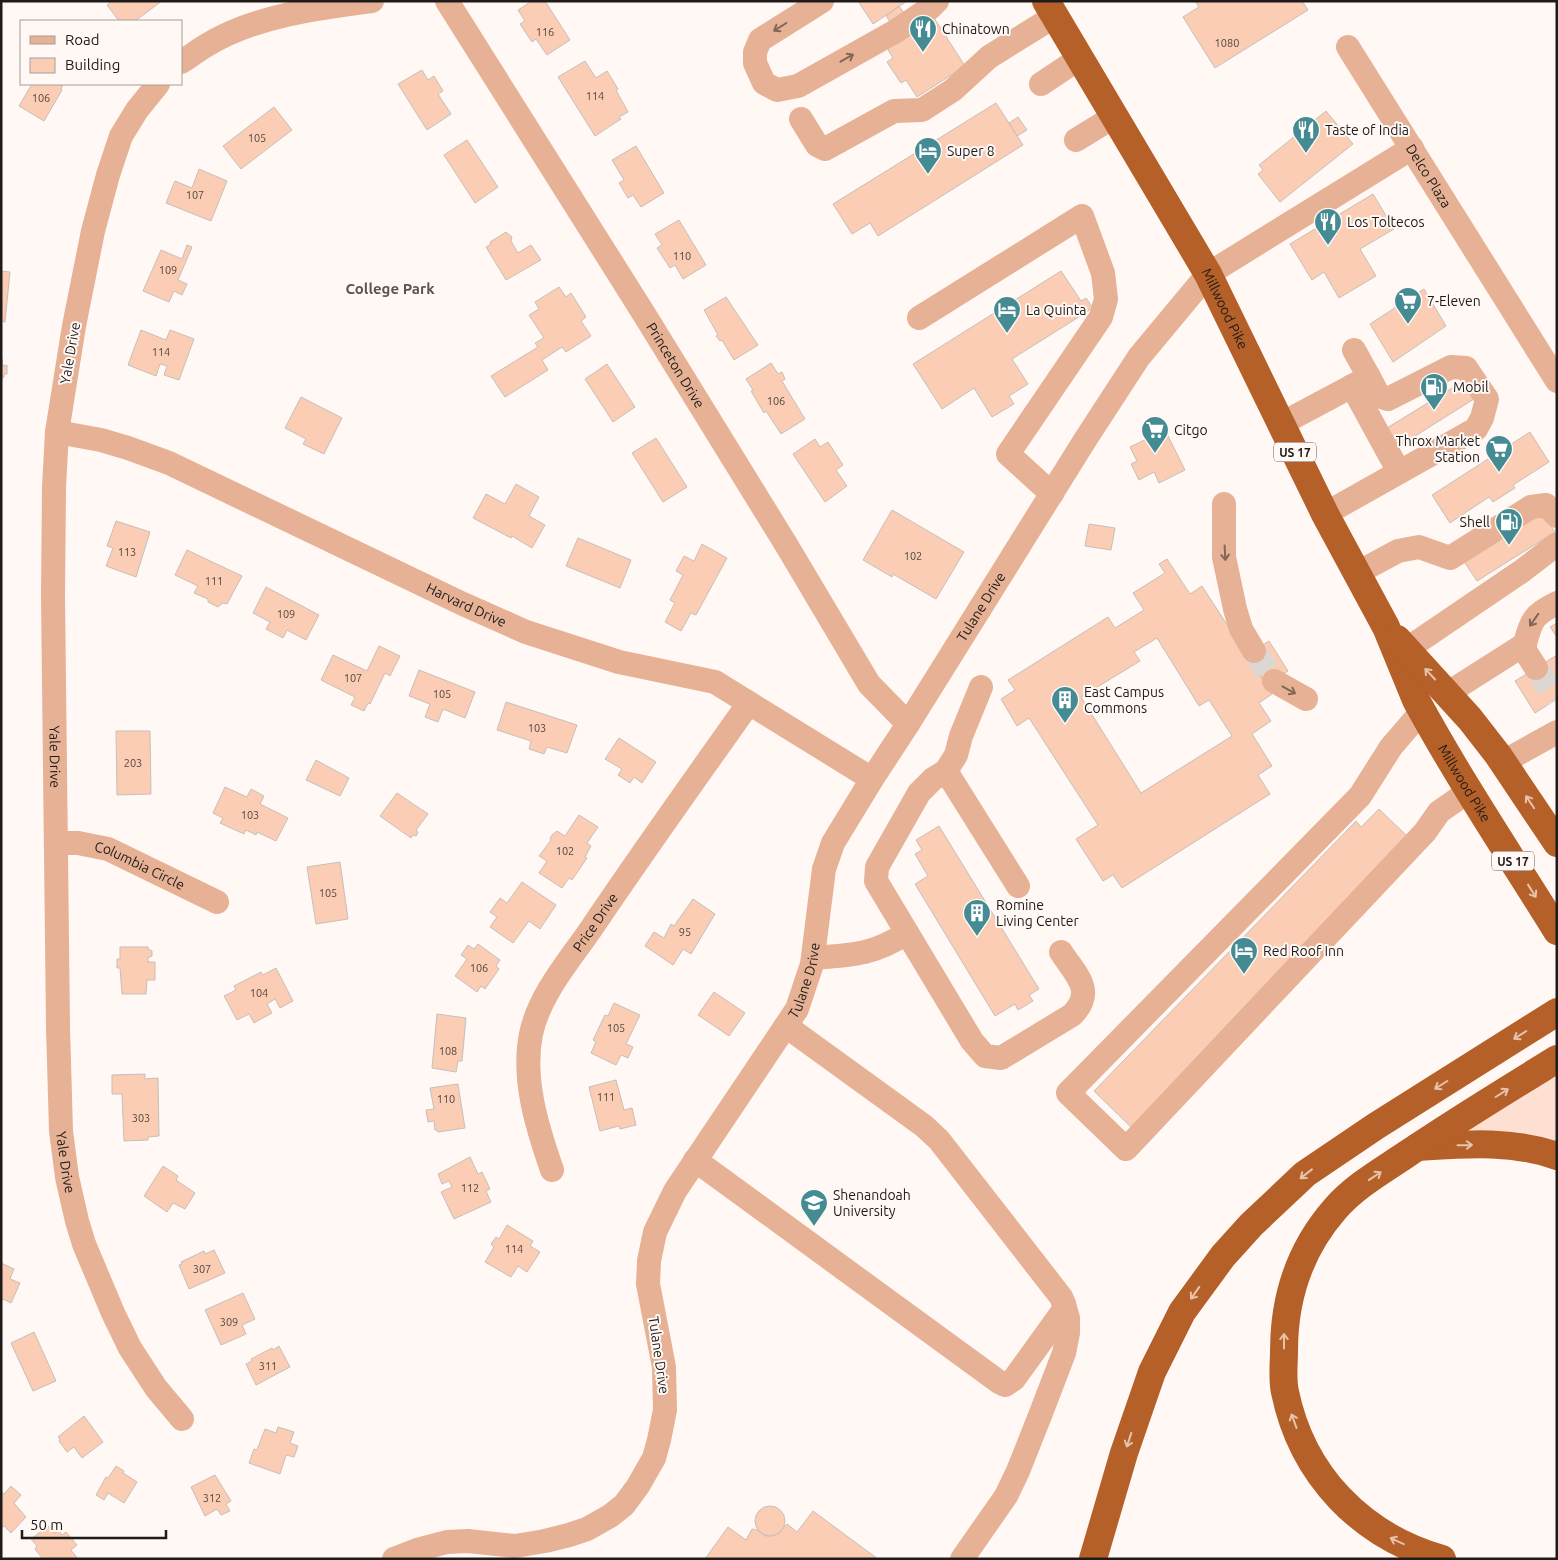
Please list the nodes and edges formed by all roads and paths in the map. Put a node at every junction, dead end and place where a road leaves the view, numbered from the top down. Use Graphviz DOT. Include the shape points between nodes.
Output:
graph roads {
  1 [pos="372,1"];
  2 [pos="447,1"];
  3 [pos="822,1"];
  4 [pos="937,1"];
  5 [pos="1051,9"];
  6 [pos="1348,48"];
  7 [pos="1080,58"];
  8 [pos="182,61"];
  9 [pos="1041,84"];
  10 [pos="157,85"];
  11 [pos="1115,116"];
  12 [pos="801,119"];
  13 [pos="1076,140"];
  14 [pos="1412,148"];
  15 [pos="1208,274"];
  16 [pos="919,318"];
  17 [pos="1354,350"];
  18 [pos="1360,381"];
  19 [pos="1557,381"];
  20 [pos="1281,424"];
  21 [pos="57,432"];
  22 [pos="1399,472"];
  23 [pos="1052,494"];
  24 [pos="1224,504"];
  25 [pos="1325,514"];
  26 [pos="1557,516"];
  27 [pos="1557,544"];
  28 [pos="1357,573"];
  29 [pos="1557,603"];
  30 [pos="1386,627"];
  31 [pos="1522,646"];
  32 [pos="1407,649"];
  33 [pos="1254,651"];
  34 [pos="1536,668"];
  35 [pos="1274,680"];
  36 [pos="982,687"];
  37 [pos="1448,693"];
  38 [pos="1306,699"];
  39 [pos="749,703"];
  40 [pos="1422,711"];
  41 [pos="908,724"];
  42 [pos="1557,732"];
  43 [pos="1503,762"];
  44 [pos="946,771"];
  45 [pos="872,779"];
  46 [pos="1469,791"];
  47 [pos="56,843"];
  48 [pos="1557,843"];
  49 [pos="1018,886"];
  50 [pos="217,902"];
  51 [pos="1557,931"];
  52 [pos="907,933"];
  53 [pos="1061,952"];
  54 [pos="813,958"];
  55 [pos="1557,1012"];
  56 [pos="786,1026"];
  57 [pos="1557,1059"];
  58 [pos="1417,1148"];
  59 [pos="1557,1156"];
  60 [pos="695,1160"];
  61 [pos="552,1170"];
  62 [pos="1064,1304"];
  63 [pos="182,1419"];
  64 [pos="394,1559"];
  65 [pos="962,1559"];
  66 [pos="1093,1559"];
  67 [pos="1442,1559"];
  1 -- 8 [label="street" via="287,14 208,44"];
  2 -- 41 [label="street, Princeton Drive" via="659,339 869,684"];
  3 -- 4 [label="street, one-way" via="760,40 755,63 764,83 777,90 798,86 896,31"];
  5 -- 7 [label="highway, Millwood Pike / US 17"];
  5 -- 12 [label="street" via="988,57 953,90 922,110 894,111 825,149 817,145"];
  6 -- 14 [label="street"];
  7 -- 9 [label="street"];
  7 -- 11 [label="highway, Millwood Pike / US 17"];
  10 -- 21 [label="street, Yale Drive" via="122,136 108,174 74,326"];
  11 -- 13 [label="street"];
  11 -- 15 [label="highway, Millwood Pike / US 17"];
  14 -- 15 [label="street, Delco Plaza"];
  14 -- 19 [label="street, Delco Plaza"];
  15 -- 20 [label="highway, Millwood Pike / US 17"];
  15 -- 23 [label="street, Tulane Drive" via="1138,357"];
  16 -- 23 [label="street" via="1082,216 1103,273 1106,299 1101,317 1008,454"];
  17 -- 18 [label="street"];
  18 -- 20 [label="street"];
  18 -- 22 [label="street"];
  18 -- 22 [label="street" via="1388,399 1452,367 1466,368 1487,398 1476,429"];
  20 -- 25 [label="highway, Millwood Pike / US 17"];
  21 -- 39 [label="street, Harvard Drive" via="101,440 169,463 526,632 619,662 714,682"];
  21 -- 47 [label="street, Yale Drive" via="53,586"];
  22 -- 25 [label="street"];
  23 -- 41 [label="street, Tulane Drive"];
  24 -- 33 [label="street, one-way" via="1224,557 1241,629"];
  25 -- 28 [label="highway, Millwood Pike / US 17"];
  26 -- 28 [label="street" via="1546,505 1531,506 1450,558 1419,547 1398,551"];
  27 -- 32 [label="street"];
  28 -- 30 [label="highway, Millwood Pike / US 17"];
  29 -- 31 [label="street, one-way" via="1542,610 1530,624"];
  30 -- 32 [label="highway, Millwood Pike / US 17"];
  30 -- 40 [label="highway, Millwood Pike / US 17"];
  31 -- 34 [label="street"];
  31 -- 37 [label="street"];
  37 -- 32 [label="highway, Millwood Pike / US 17, one-way"];
  35 -- 38 [label="street, one-way"];
  36 -- 44 [label="street" via="956,755"];
  37 -- 43 [label="highway, Millwood Pike / US 17"];
  39 -- 45 [label="street, Harvard Drive"];
  39 -- 61 [label="street, Price Drive" via="553,984 540,1009 528,1057 534,1111"];
  40 -- 46 [label="highway, Millwood Pike / US 17"];
  40 -- 46 [label="street" via="1391,748 1360,796 1068,1093 1126,1149 1425,832 1440,812"];
  41 -- 45 [label="street, Tulane Drive"];
  42 -- 43 [label="street"];
  48 -- 43 [label="highway, Millwood Pike / US 17, one-way"];
  44 -- 49 [label="street"];
  44 -- 52 [label="street" via="919,793 876,867 876,881"];
  45 -- 54 [label="street, Tulane Drive" via="833,843 824,869"];
  46 -- 51 [label="highway, Millwood Pike / US 17, one-way"];
  47 -- 50 [label="street, Columbia Circle" via="78,843 108,849"];
  47 -- 63 [label="street, Yale Drive" via="61,1112 67,1177 84,1244 113,1313 130,1348 156,1388"];
  52 -- 53 [label="street" via="972,1041 985,1056 1001,1058 1079,1008 1083,987"];
  52 -- 54 [label="street" via="889,945 862,954"];
  54 -- 56 [label="street, Tulane Drive" via="797,1009"];
  55 -- 66 [label="highway, one-way" via="1305,1174 1223,1256 1182,1312 1152,1372"];
  56 -- 60 [label="street, Tulane Drive"];
  56 -- 62 [label="street" via="939,1140"];
  58 -- 57 [label="highway, one-way"];
  58 -- 59 [label="highway, one-way" via="1495,1144 1521,1146"];
  67 -- 58 [label="highway, one-way" via="1385,1536 1336,1496 1303,1446 1284,1390 1284,1333 1288,1303 1305,1252 1320,1227 1354,1190"];
  60 -- 62 [label="street" via="988,1376 1005,1385 1017,1375"];
  60 -- 64 [label="street, Tulane Drive" via="675,1190 655,1232 649,1261 648,1284 664,1368 665,1410 654,1458 624,1505 587,1529 545,1541 515,1546 447,1542"];
  62 -- 65 [label="street" via="1068,1318 1064,1353 1038,1422 1006,1496"];
}
